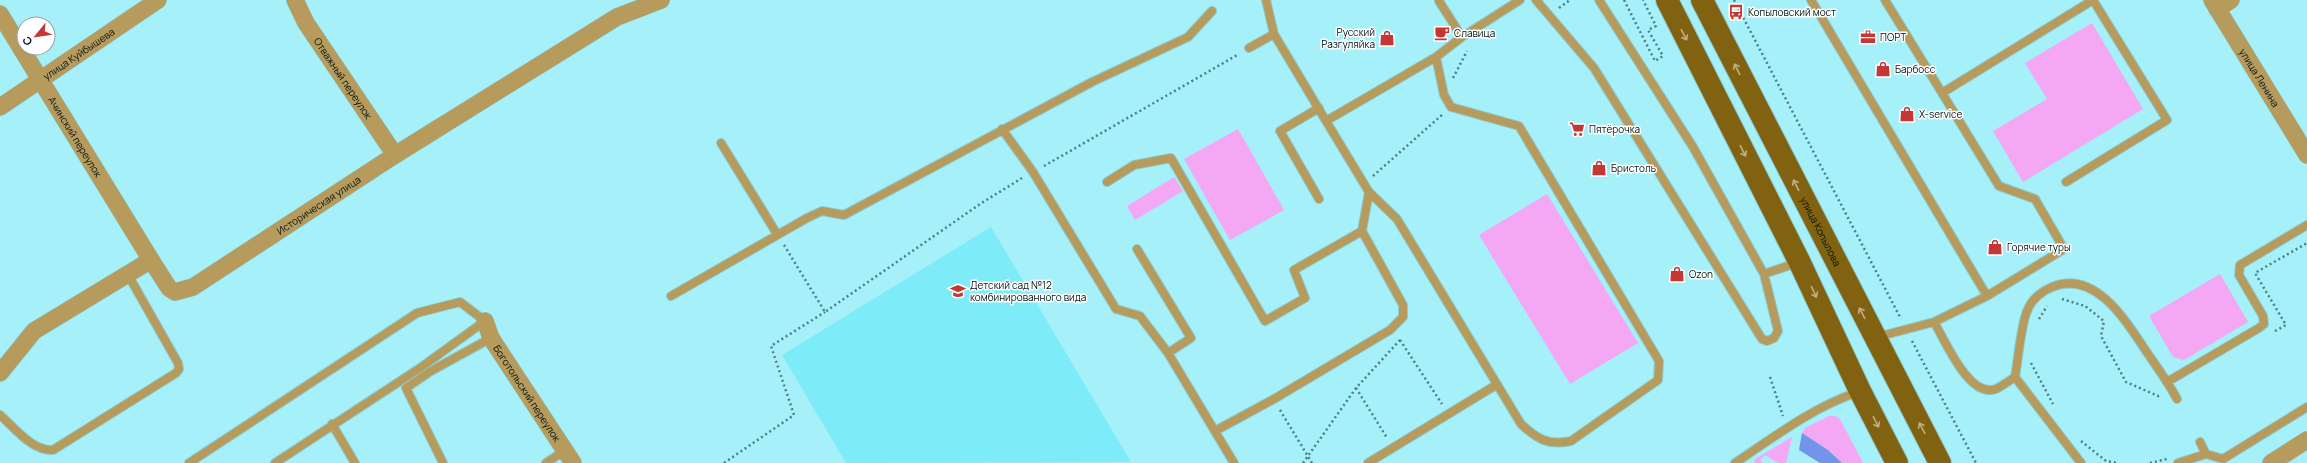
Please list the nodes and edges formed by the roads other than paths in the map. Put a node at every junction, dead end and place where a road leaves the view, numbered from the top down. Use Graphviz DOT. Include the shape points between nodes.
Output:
graph roads {
  1 [pos="158,0"];
  2 [pos="295,0"];
  3 [pos="661,0"];
  4 [pos="1266,0"];
  5 [pos="1520,0"];
  6 [pos="1536,0"];
  7 [pos="1599,0"];
  8 [pos="1667,0"];
  9 [pos="1702,0"];
  10 [pos="1811,0"];
  11 [pos="1885,0"];
  12 [pos="2093,0"];
  13 [pos="1439,1"];
  14 [pos="2220,3"];
  15 [pos="1212,11"];
  16 [pos="0,14"];
  17 [pos="1274,34"];
  18 [pos="1462,37"];
  19 [pos="1250,48"];
  20 [pos="1436,57"];
  21 [pos="41,78"];
  22 [pos="1942,93"];
  23 [pos="2,101"];
  24 [pos="1319,108"];
  25 [pos="1326,121"];
  26 [pos="1002,129"];
  27 [pos="722,143"];
  28 [pos="395,155"];
  29 [pos="2307,155"];
  30 [pos="1107,182"];
  31 [pos="2066,182"];
  32 [pos="1369,192"];
  33 [pos="1319,199"];
  34 [pos="2307,225"];
  35 [pos="1362,231"];
  36 [pos="777,234"];
  37 [pos="1137,249"];
  38 [pos="151,260"];
  39 [pos="1799,261"];
  40 [pos="127,273"];
  41 [pos="1764,274"];
  42 [pos="671,296"];
  43 [pos="1987,296"];
  44 [pos="485,321"];
  45 [pos="1934,322"];
  46 [pos="491,338"];
  47 [pos="1874,338"];
  48 [pos="1168,353"];
  49 [pos="0,372"];
  50 [pos="2015,377"];
  51 [pos="2167,382"];
  52 [pos="1496,385"];
  53 [pos="1860,391"];
  54 [pos="2177,400"];
  55 [pos="2307,407"];
  56 [pos="0,415"];
  57 [pos="332,424"];
  58 [pos="1215,431"];
  59 [pos="2307,440"];
  60 [pos="2200,442"];
  61 [pos="2206,454"];
  62 [pos="568,457"];
  63 [pos="288,459"];
  64 [pos="189,463"];
  65 [pos="275,463"];
  66 [pos="355,463"];
  67 [pos="443,463"];
  68 [pos="546,463"];
  69 [pos="1234,463"];
  70 [pos="1368,463"];
  71 [pos="1735,463"];
  72 [pos="1897,463"];
  73 [pos="1940,463"];
  74 [pos="2080,463"];
  75 [pos="2178,463"];
  76 [pos="2271,463"];
  1 -- 21 [label="street, улица Куйбышева"];
  2 -- 28 [label="street, Отважный переулок" via="306,23"];
  3 -- 28 [label="street, Историческая улица" via="617,17"];
  4 -- 17 [label="lane"];
  5 -- 18 [label="lane"];
  6 -- 41 [label="lane" via="1594,68 1762,339 1766,341 1774,338 1778,331"];
  7 -- 41 [label="lane" via="1693,146"];
  8 -- 39 [label="main road, one-way"];
  47 -- 9 [label="main road, улица Копылова, one-way"];
  10 -- 43 [label="lane"];
  11 -- 22 [label="lane"];
  12 -- 22 [label="lane"];
  12 -- 31 [label="lane" via="2167,120"];
  13 -- 18 [label="lane"];
  14 -- 29 [label="street, улица Ленина"];
  15 -- 26 [label="lane" via="1188,37 1092,82"];
  16 -- 21 [label="street, Ачинский переулок"];
  17 -- 19 [label="lane"];
  17 -- 24 [label="lane"];
  18 -- 20 [label="lane"];
  20 -- 25 [label="lane"];
  20 -- 52 [label="lane" via="1444,95 1451,107 1519,126 1660,361 1658,380 1571,441 1561,444 1535,438 1521,424"];
  21 -- 23 [label="street, улица Куйбышева"];
  21 -- 38 [label="street, Ачинский переулок"];
  22 -- 43 [label="lane" via="1999,186 2035,199 2064,249"];
  24 -- 25 [label="lane"];
  24 -- 33 [label="lane" via="1280,131"];
  25 -- 32 [label="lane"];
  26 -- 36 [label="lane" via="844,215 822,211"];
  26 -- 48 [label="lane" via="1032,172 1116,309 1140,316"];
  27 -- 36 [label="lane"];
  28 -- 38 [label="street, Историческая улица" via="184,290 176,292 169,288"];
  30 -- 35 [label="lane" via="1134,165 1171,158 1265,321 1305,298 1294,270"];
  32 -- 35 [label="lane"];
  32 -- 52 [label="lane" via="1397,219"];
  34 -- 51 [label="lane" via="2240,265 2239,275 2263,316 2264,324"];
  35 -- 58 [label="lane" via="1403,305 1403,317 1395,326 1274,399"];
  36 -- 42 [label="lane"];
  37 -- 48 [label="lane" via="1191,338"];
  38 -- 40 [label="street"];
  39 -- 41 [label="lane"];
  39 -- 53 [label="main road, one-way"];
  40 -- 49 [label="street" via="34,331"];
  40 -- 56 [label="lane" via="178,363 176,373 53,450 45,450 32,444"];
  43 -- 45 [label="lane"];
  44 -- 46 [label="street, Боготольский переулок"];
  44 -- 57 [label="lane" via="420,368"];
  44 -- 64 [label="lane" via="460,302 417,313"];
  45 -- 47 [label="lane"];
  45 -- 50 [label="lane" via="1971,383 1982,389 1995,389"];
  46 -- 62 [label="street, Боготольский переулок"];
  46 -- 67 [label="lane" via="406,388"];
  73 -- 47 [label="main road, улица Копылова, one-way"];
  48 -- 58 [label="lane"];
  50 -- 51 [label="lane" via="2027,309 2045,289 2070,282 2084,286 2111,304 2124,318"];
  50 -- 74 [label="lane"];
  51 -- 54 [label="lane"];
  52 -- 70 [label="lane"];
  53 -- 71 [label="lane" via="1841,398 1787,428"];
  53 -- 72 [label="main road, one-way"];
  55 -- 61 [label="lane" via="2223,459"];
  57 -- 63 [label="lane"];
  57 -- 66 [label="lane"];
  58 -- 69 [label="lane"];
  59 -- 76 [label="street"];
  60 -- 61 [label="lane"];
  61 -- 75 [label="lane"];
  62 -- 68 [label="lane"];
  63 -- 65 [label="lane"];
}
